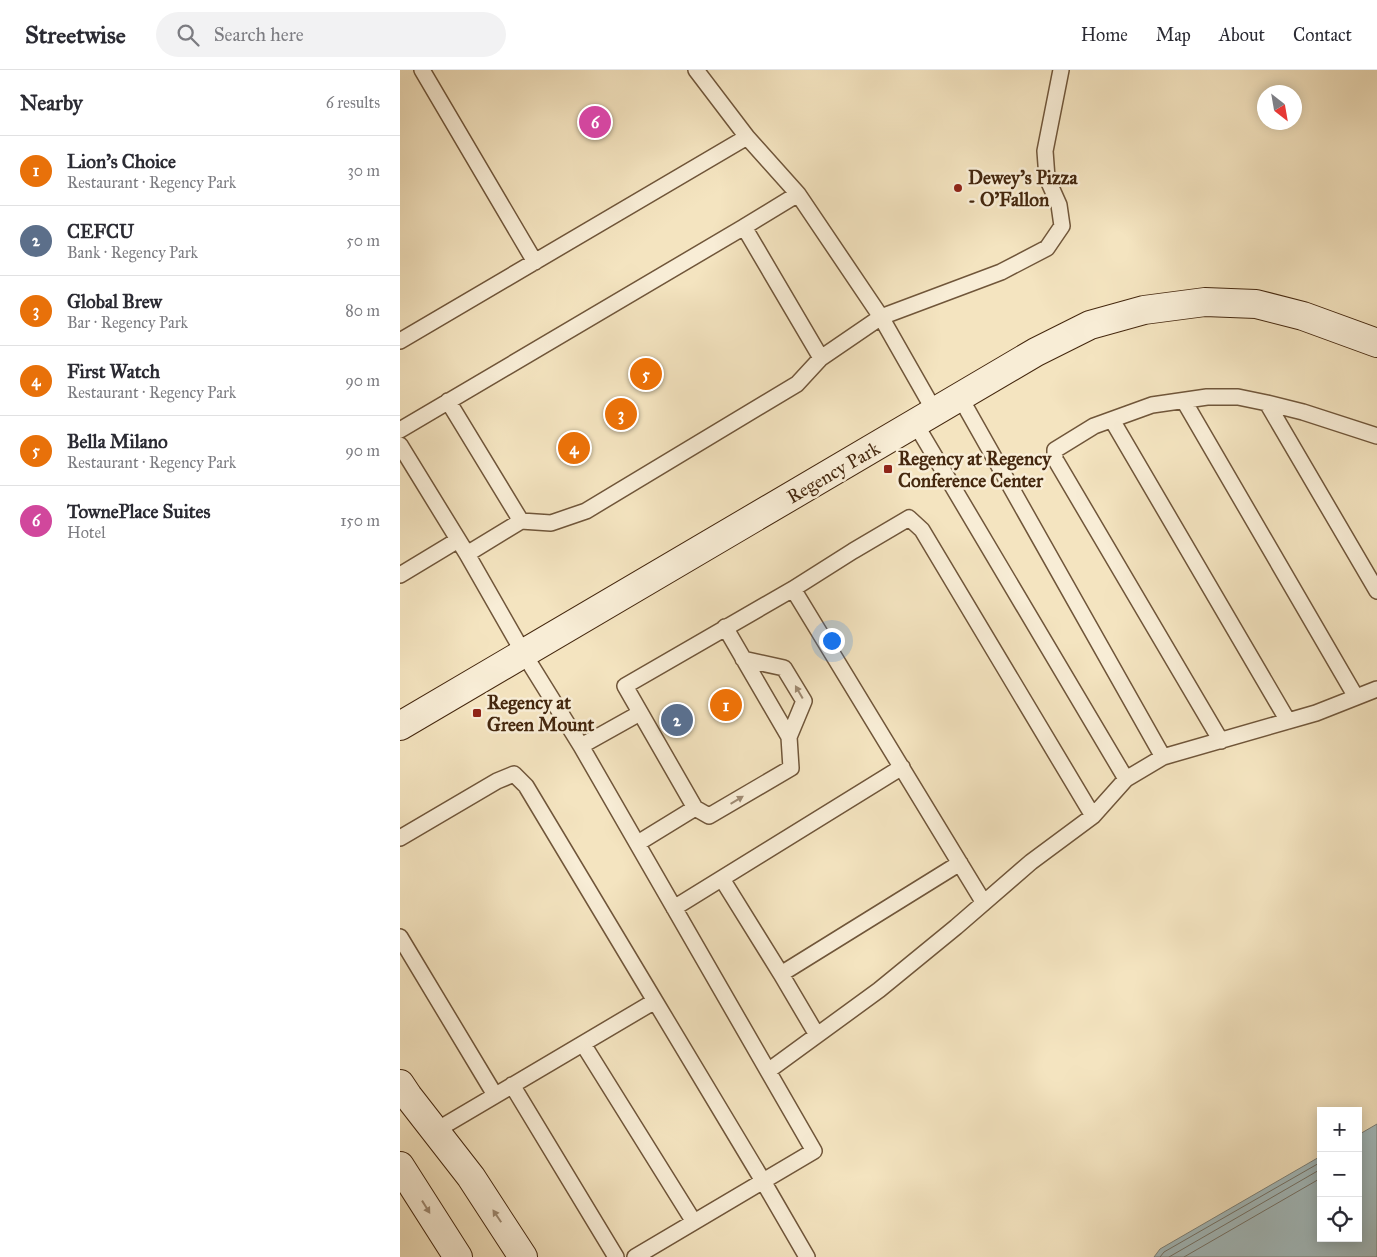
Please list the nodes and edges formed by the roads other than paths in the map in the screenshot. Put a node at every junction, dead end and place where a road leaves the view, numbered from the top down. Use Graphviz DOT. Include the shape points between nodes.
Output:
graph roads {
  1 [pos="422,70"];
  2 [pos="696,70"];
  3 [pos="1061,70"];
  4 [pos="747,137"];
  5 [pos="798,194"];
  6 [pos="744,227"];
  7 [pos="535,262"];
  8 [pos="882,317"];
  9 [pos="400,341"];
  10 [pos="1377,343"];
  11 [pos="821,358"];
  12 [pos="960,397"];
  13 [pos="1184,400"];
  14 [pos="448,401"];
  15 [pos="1266,403"];
  16 [pos="925,418"];
  17 [pos="1112,420"];
  18 [pos="400,430"];
  19 [pos="1377,437"];
  20 [pos="400,445"];
  21 [pos="521,521"];
  22 [pos="458,540"];
  23 [pos="467,554"];
  24 [pos="400,575"];
  25 [pos="793,588"];
  26 [pos="1377,591"];
  27 [pos="725,627"];
  28 [pos="524,654"];
  29 [pos="743,659"];
  30 [pos="1377,689"];
  31 [pos="1356,697"];
  32 [pos="640,713"];
  33 [pos="1288,721"];
  34 [pos="400,726"];
  35 [pos="789,737"];
  36 [pos="1221,741"];
  37 [pos="581,746"];
  38 [pos="1163,758"];
  39 [pos="902,768"];
  40 [pos="1126,779"];
  41 [pos="695,808"];
  42 [pos="1092,816"];
  43 [pos="400,838"];
  44 [pos="638,843"];
  45 [pos="960,864"];
  46 [pos="722,878"];
  47 [pos="984,903"];
  48 [pos="674,908"];
  49 [pos="400,937"];
  50 [pos="781,974"];
  51 [pos="655,1001"];
  52 [pos="818,1035"];
  53 [pos="583,1044"];
  54 [pos="768,1071"];
  55 [pos="400,1084"];
  56 [pos="512,1085"];
  57 [pos="495,1095"];
  58 [pos="435,1131"];
  59 [pos="400,1166"];
  60 [pos="763,1181"];
  61 [pos="694,1222"];
  62 [pos="458,1257"];
  63 [pos="523,1257"];
  64 [pos="616,1257"];
  65 [pos="636,1257"];
  66 [pos="807,1257"];
  1 -- 7 [label="lane"];
  2 -- 4 [label="lane"];
  3 -- 8 [label="lane" via="1044,151 1062,226 1047,248 1001,272"];
  4 -- 5 [label="lane"];
  4 -- 7 [label="lane"];
  5 -- 6 [label="lane"];
  5 -- 8 [label="lane"];
  6 -- 11 [label="lane"];
  6 -- 14 [label="lane"];
  7 -- 9 [label="lane"];
  8 -- 11 [label="lane"];
  8 -- 16 [label="lane"];
  10 -- 12 [label="street, Regency Park" via="1303,316 1256,304 1205,302 1144,310 1090,325 1036,352"];
  11 -- 21 [label="lane" via="797,384 586,511 551,523"];
  12 -- 16 [label="street, Regency Park"];
  12 -- 38 [label="lane"];
  13 -- 15 [label="lane" via="1238,397"];
  13 -- 17 [label="lane" via="1152,405"];
  13 -- 31 [label="lane"];
  14 -- 18 [label="lane"];
  14 -- 21 [label="lane"];
  15 -- 19 [label="lane"];
  15 -- 26 [label="lane"];
  16 -- 28 [label="street, Regency Park"];
  16 -- 40 [label="lane"];
  17 -- 33 [label="lane"];
  17 -- 36 [label="lane" via="1094,426 1055,450 1056,459"];
  20 -- 22 [label="lane"];
  21 -- 23 [label="lane"];
  22 -- 23 [label="lane"];
  22 -- 24 [label="lane"];
  23 -- 28 [label="lane"];
  25 -- 27 [label="lane"];
  25 -- 39 [label="lane"];
  25 -- 42 [label="lane" via="909,518 922,530"];
  27 -- 29 [label="lane"];
  27 -- 32 [label="lane" via="625,686"];
  28 -- 34 [label="street, Regency Park"];
  28 -- 37 [label="lane"];
  29 -- 35 [label="lane"];
  35 -- 29 [label="lane, one-way" via="804,701 784,668"];
  30 -- 31 [label="lane"];
  31 -- 33 [label="lane"];
  32 -- 37 [label="lane"];
  32 -- 41 [label="lane"];
  33 -- 36 [label="lane"];
  41 -- 35 [label="lane, one-way" via="709,816 791,768"];
  36 -- 38 [label="lane"];
  37 -- 44 [label="lane"];
  38 -- 40 [label="lane"];
  39 -- 45 [label="lane"];
  39 -- 46 [label="lane"];
  40 -- 42 [label="lane"];
  41 -- 44 [label="lane"];
  42 -- 47 [label="lane"];
  43 -- 51 [label="lane" via="497,780 514,774 526,786"];
  44 -- 48 [label="lane"];
  45 -- 47 [label="lane"];
  45 -- 50 [label="lane"];
  46 -- 48 [label="lane"];
  46 -- 50 [label="lane"];
  47 -- 52 [label="lane" via="879,990"];
  48 -- 54 [label="lane"];
  49 -- 57 [label="lane"];
  50 -- 52 [label="lane"];
  51 -- 53 [label="lane"];
  51 -- 60 [label="lane"];
  52 -- 54 [label="lane"];
  53 -- 56 [label="lane"];
  53 -- 61 [label="lane"];
  54 -- 60 [label="lane" via="814,1151"];
  55 -- 58 [label="street"];
  56 -- 57 [label="lane"];
  56 -- 64 [label="lane"];
  57 -- 58 [label="lane"];
  63 -- 58 [label="street, one-way" via="471,1177"];
  59 -- 62 [label="street, one-way"];
  60 -- 61 [label="lane"];
  60 -- 66 [label="lane"];
  61 -- 65 [label="lane"];
}
